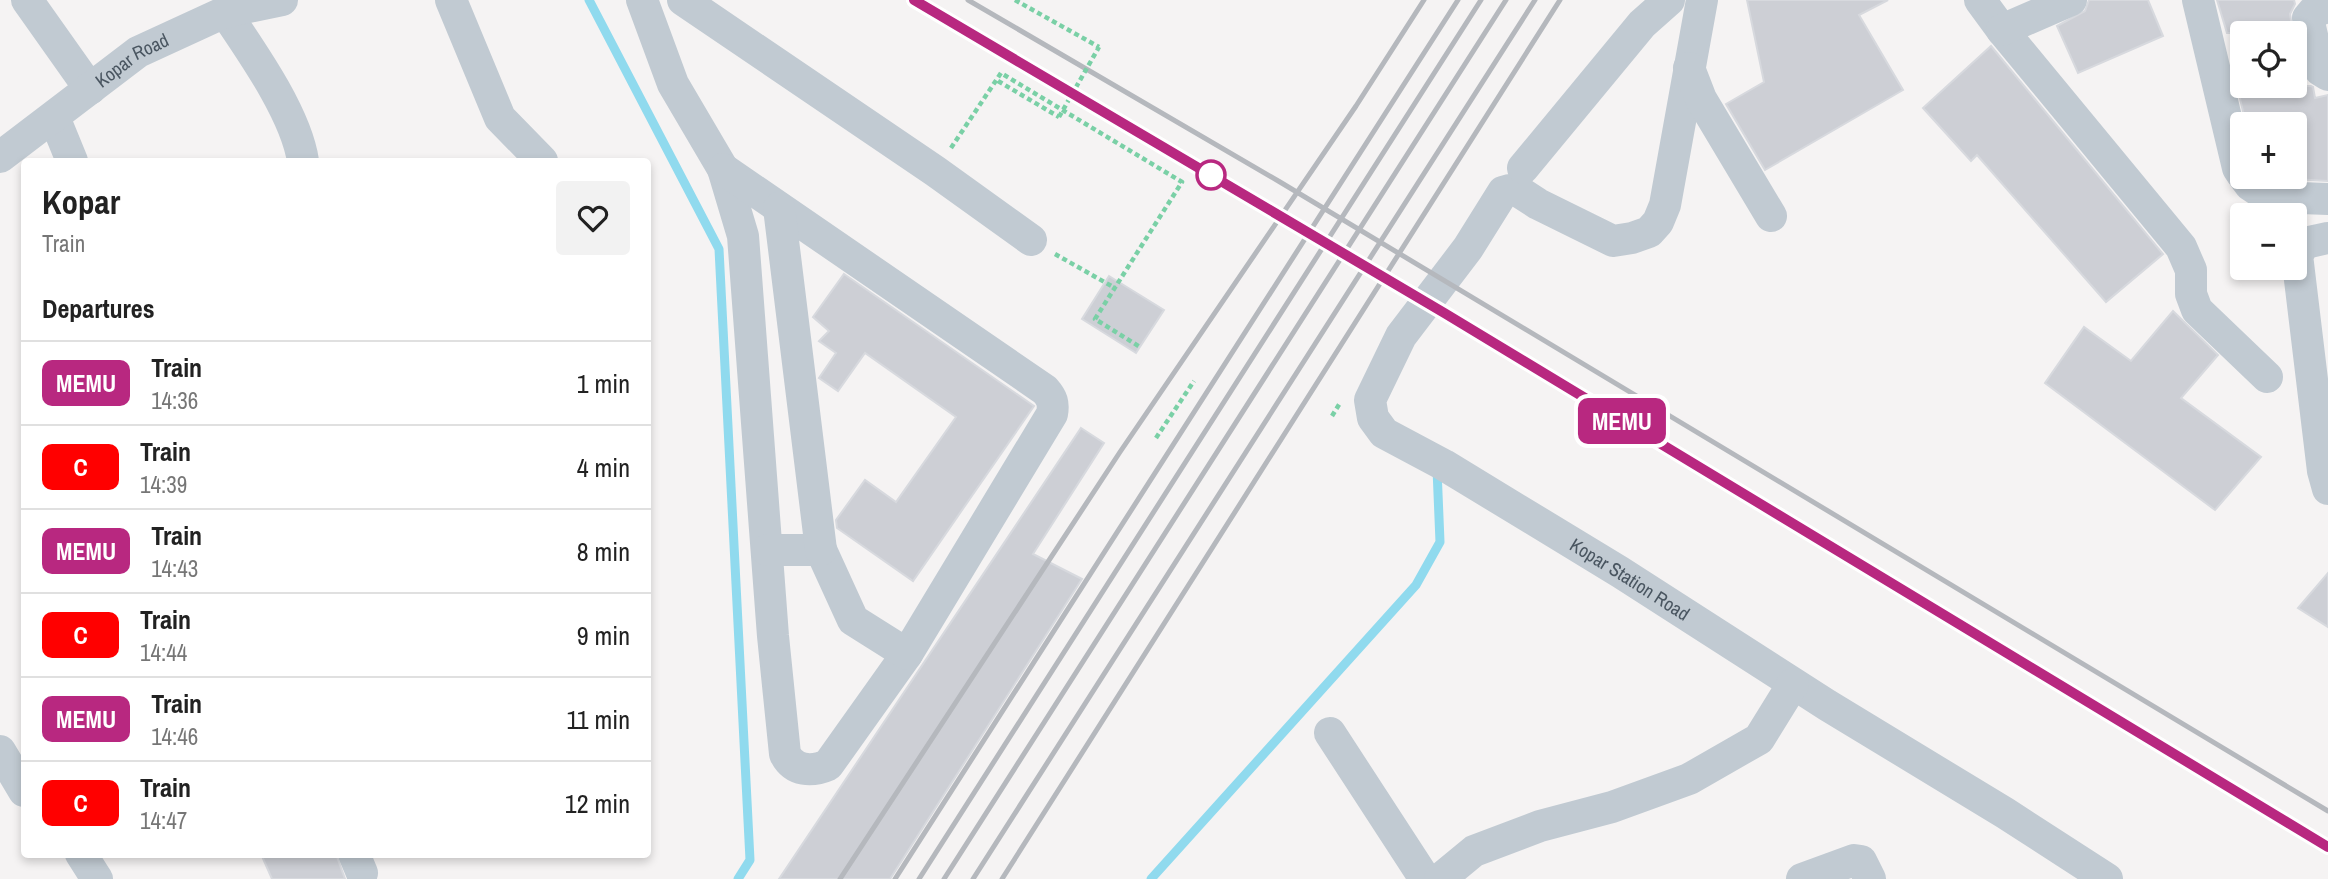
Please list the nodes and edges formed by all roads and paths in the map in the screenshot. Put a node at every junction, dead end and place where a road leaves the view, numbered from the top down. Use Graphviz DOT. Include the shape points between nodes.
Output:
graph roads {
  1 [pos="27,0"];
  2 [pos="282,0"];
  3 [pos="451,0"];
  4 [pos="642,0"];
  5 [pos="683,0"];
  6 [pos="1015,0"];
  7 [pos="1669,0"];
  8 [pos="1702,0"];
  9 [pos="1980,0"];
  10 [pos="2071,0"];
  11 [pos="2198,0"];
  12 [pos="2328,7"];
  13 [pos="225,12"];
  14 [pos="2016,16"];
  15 [pos="1689,68"];
  16 [pos="2328,75"];
  17 [pos="998,81"];
  18 [pos="90,89"];
  19 [pos="54,117"];
  20 [pos="2230,135"];
  21 [pos="0,157"];
  22 [pos="71,158"];
  23 [pos="302,158"];
  24 [pos="539,158"];
  25 [pos="1523,168"];
  26 [pos="723,169"];
  27 [pos="935,171"];
  28 [pos="2256,189"];
  29 [pos="2328,199"];
  30 [pos="779,208"];
  31 [pos="1771,216"];
  32 [pos="2328,238"];
  33 [pos="1031,240"];
  34 [pos="1115,288"];
  35 [pos="1140,347"];
  36 [pos="2267,377"];
  37 [pos="1194,381"];
  38 [pos="1156,438"];
  39 [pos="2328,489"];
  40 [pos="767,550"];
  41 [pos="821,550"];
  42 [pos="907,654"];
  43 [pos="1793,684"];
  44 [pos="1330,733"];
  45 [pos="0,751"];
  46 [pos="21,786"];
  47 [pos="84,858"];
  48 [pos="97,879"];
  49 [pos="1425,879"];
  50 [pos="1440,879"];
  51 [pos="1802,879"];
  52 [pos="1870,879"];
  53 [pos="2107,879"];
  1 -- 18 [label="street"];
  2 -- 13 [label="street, Kopar Road"];
  3 -- 24 [label="street" via="500,118"];
  4 -- 26 [label="street" via="673,84"];
  5 -- 27 [label="street"];
  6 -- 17 [label="path, bridge" via="1099,47 1059,117"];
  7 -- 25 [label="street" via="1642,24"];
  8 -- 15 [label="street"];
  9 -- 14 [label="street"];
  10 -- 14 [label="street"];
  11 -- 20 [label="street"];
  12 -- 16 [label="street" via="2308,18 2320,70"];
  13 -- 18 [label="street, Kopar Road" via="138,52"];
  13 -- 23 [label="street" via="294,128"];
  14 -- 36 [label="street" via="2181,247 2197,310"];
  15 -- 31 [label="street" via="1701,99"];
  15 -- 43 [label="street, Kopar Station Road" via="1665,205 1649,232 1613,241 1518,191 1503,192 1468,248 1401,336 1370,400 1373,418 1384,433 1620,572"];
  17 -- 27 [label="path"];
  17 -- 34 [label="path" via="1001,73 1182,182"];
  18 -- 19 [label="street, Kopar Road"];
  19 -- 21 [label="street, Kopar Road"];
  19 -- 22 [label="street"];
  26 -- 30 [label="street"];
  26 -- 40 [label="street" via="743,236"];
  27 -- 33 [label="street"];
  28 -- 29 [label="street" via="2268,197"];
  30 -- 41 [label="street"];
  30 -- 42 [label="street" via="1045,390 1054,405"];
  32 -- 39 [label="street" via="2305,243 2297,255"];
  33 -- 34 [label="path"];
  34 -- 35 [label="path" via="1095,319"];
  37 -- 38 [label="path"];
  40 -- 41 [label="street"];
  40 -- 42 [label="street" via="789,762 816,771 828,765"];
  41 -- 42 [label="street" via="853,620"];
  43 -- 50 [label="street" via="1759,739 1689,779 1474,851"];
  43 -- 53 [label="street, Kopar Station Road"];
  44 -- 49 [label="street"];
  45 -- 46 [label="street"];
  47 -- 48 [label="street"];
  51 -- 52 [label="street" via="1854,860 1861,861"];
}
